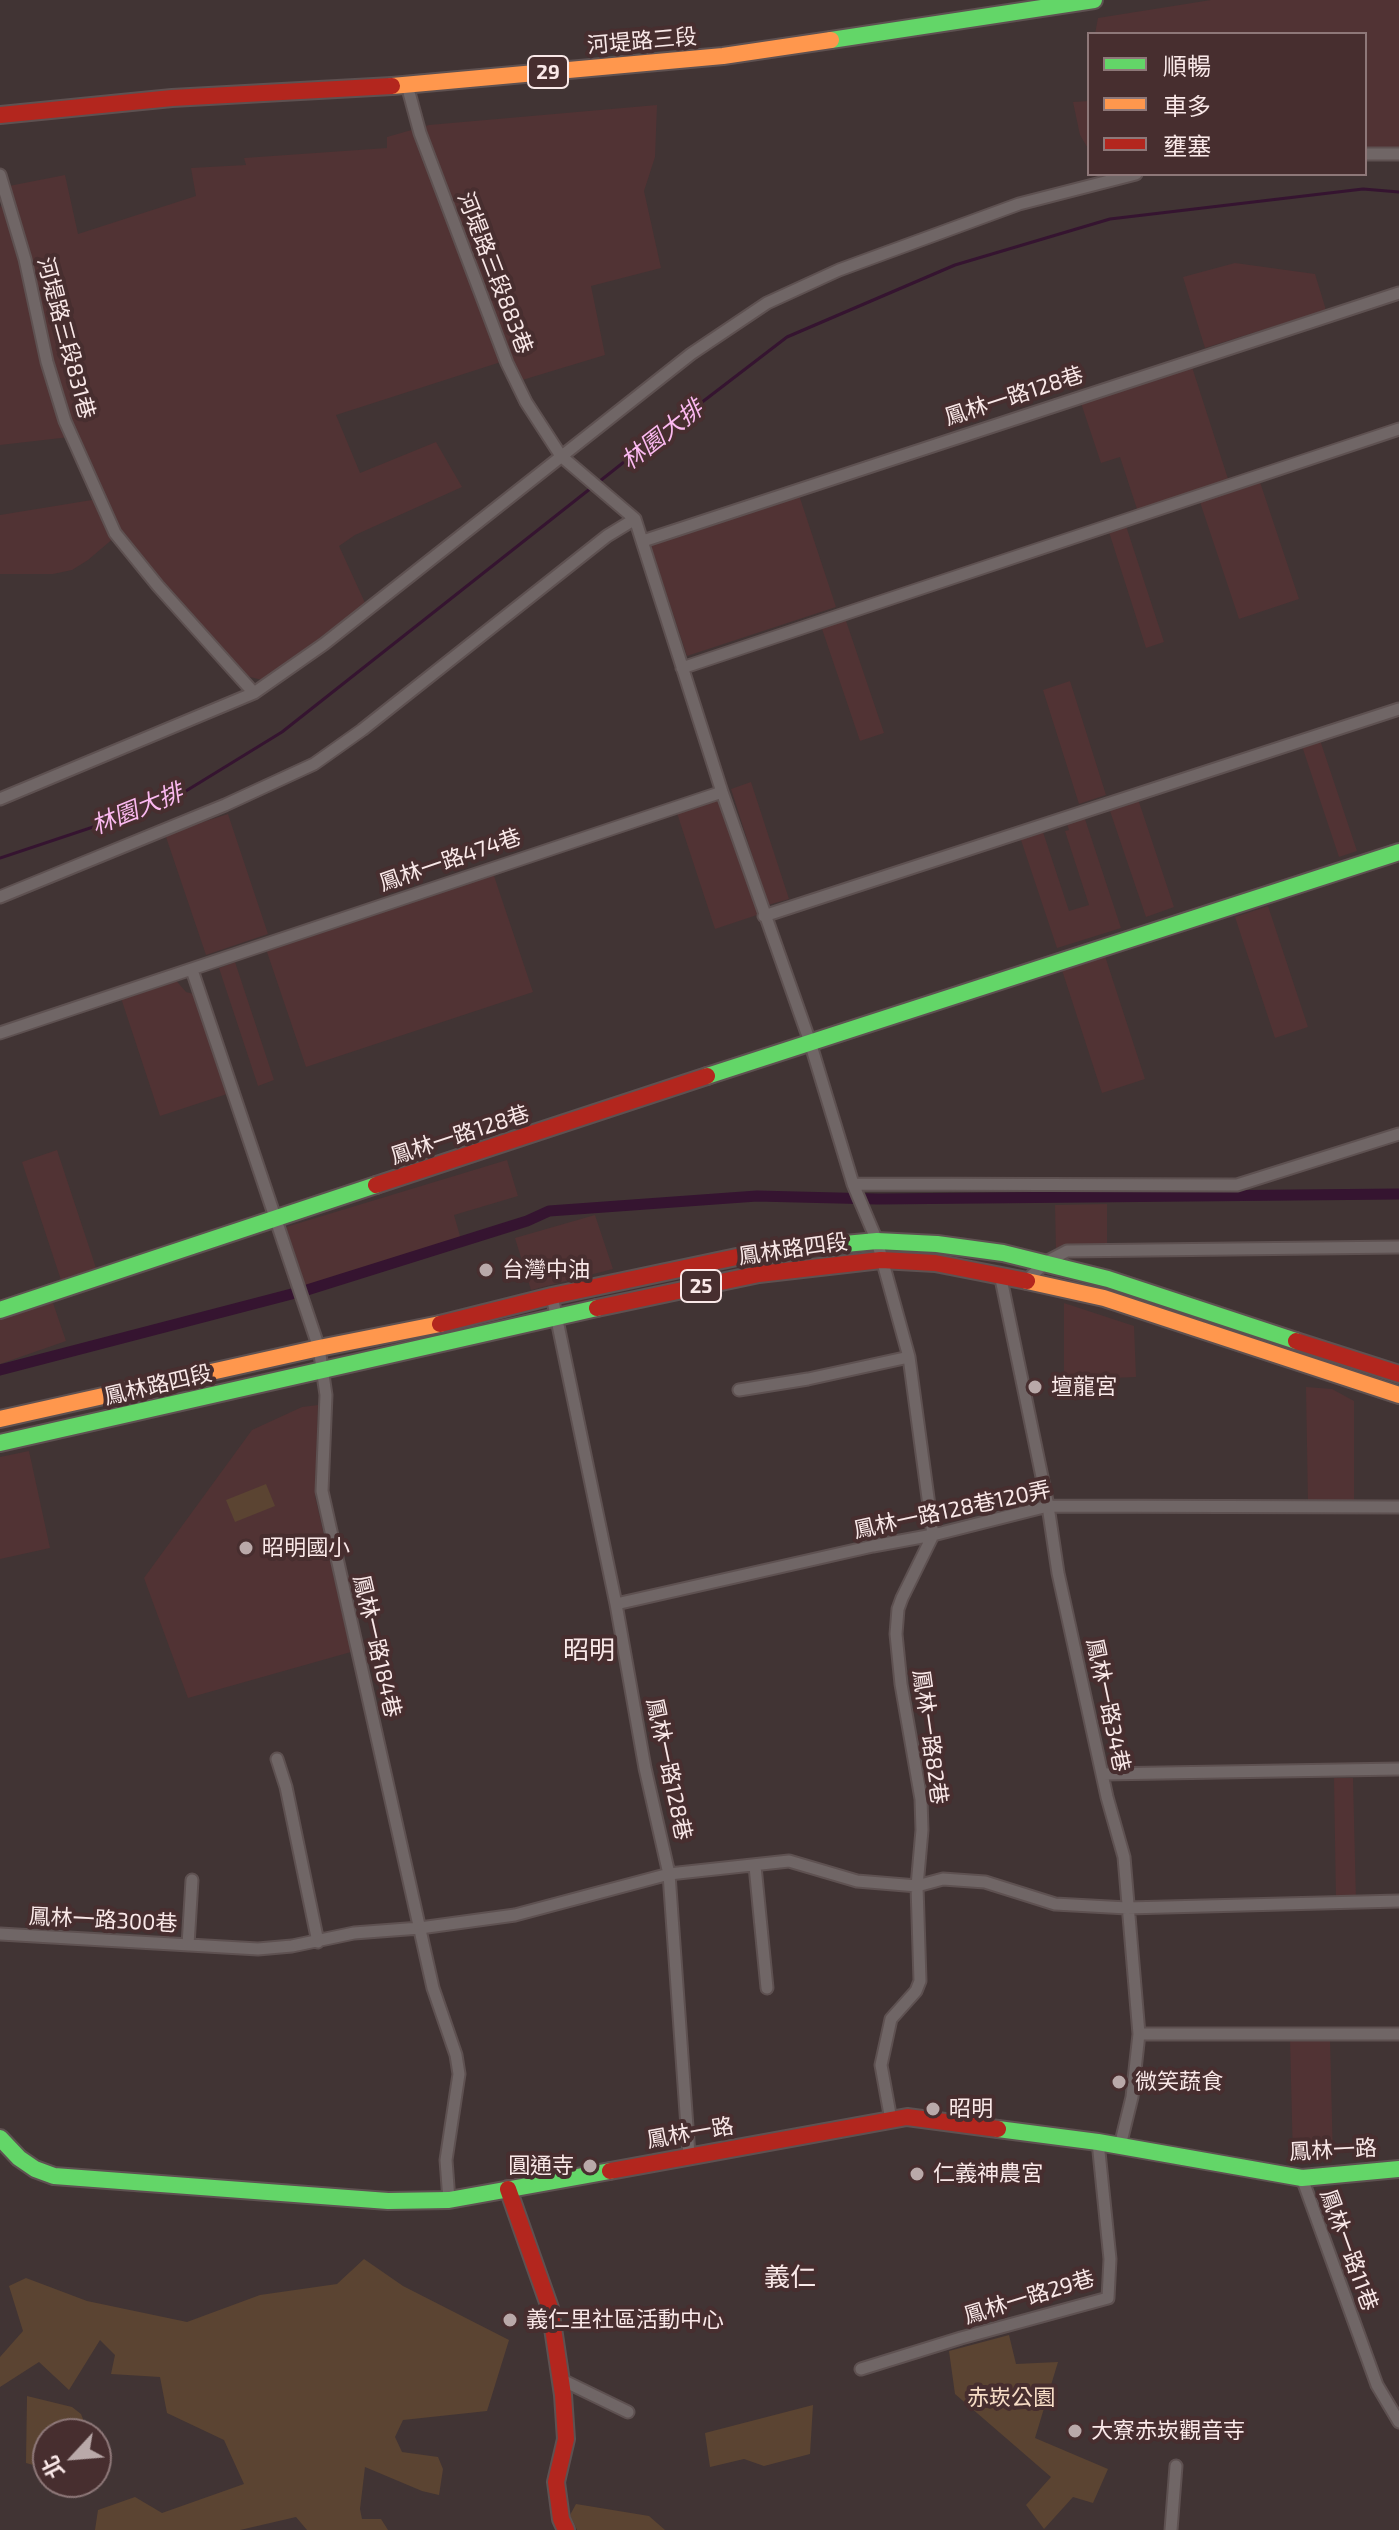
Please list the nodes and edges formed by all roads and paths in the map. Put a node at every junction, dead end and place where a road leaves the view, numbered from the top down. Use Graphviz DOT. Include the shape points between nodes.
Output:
graph roads {
  1 [pos="1094,0"];
  2 [pos="407,85"];
  3 [pos="0,115"];
  4 [pos="1367,154"];
  5 [pos="1399,154"];
  6 [pos="0,175"];
  7 [pos="1128,176"];
  8 [pos="1399,293"];
  9 [pos="1399,429"];
  10 [pos="566,459"];
  11 [pos="632,516"];
  12 [pos="643,541"];
  13 [pos="682,668"];
  14 [pos="254,693"];
  15 [pos="1399,709"];
  16 [pos="722,792"];
  17 [pos="0,799"];
  18 [pos="1399,852"];
  19 [pos="0,897"];
  20 [pos="764,916"];
  21 [pos="192,970"];
  22 [pos="0,1033"];
  23 [pos="810,1042"];
  24 [pos="1399,1134"];
  25 [pos="855,1188"];
  26 [pos="274,1220"];
  27 [pos="877,1241"];
  28 [pos="1399,1247"];
  29 [pos="881,1260"];
  30 [pos="1046,1262"];
  31 [pos="1000,1274"];
  32 [pos="1027,1280"];
  33 [pos="552,1296"];
  34 [pos="0,1310"];
  35 [pos="555,1317"];
  36 [pos="319,1348"];
  37 [pos="909,1357"];
  38 [pos="323,1370"];
  39 [pos="1399,1374"];
  40 [pos="739,1390"];
  41 [pos="1399,1395"];
  42 [pos="0,1419"];
  43 [pos="0,1443"];
  44 [pos="1048,1506"];
  45 [pos="1399,1507"];
  46 [pos="933,1535"];
  47 [pos="616,1604"];
  48 [pos="277,1759"];
  49 [pos="1399,1769"];
  50 [pos="1103,1774"];
  51 [pos="755,1866"];
  52 [pos="669,1874"];
  53 [pos="192,1880"];
  54 [pos="917,1886"];
  55 [pos="1399,1901"];
  56 [pos="1127,1908"];
  57 [pos="420,1928"];
  58 [pos="0,1934"];
  59 [pos="318,1942"];
  60 [pos="188,1945"];
  61 [pos="767,1988"];
  62 [pos="1139,2034"];
  63 [pos="1399,2034"];
  64 [pos="891,2120"];
  65 [pos="0,2138"];
  66 [pos="1098,2142"];
  67 [pos="1120,2146"];
  68 [pos="689,2155"];
  69 [pos="1399,2169"];
  70 [pos="1302,2178"];
  71 [pos="508,2189"];
  72 [pos="449,2200"];
  73 [pos="861,2369"];
  74 [pos="560,2379"];
  75 [pos="628,2412"];
  76 [pos="1399,2422"];
  77 [pos="1176,2466"];
  78 [pos="566,2530"];
  79 [pos="1171,2530"];
  1 -- 2 [label="main road, 河堤路三段 / 29" via="723,56"];
  2 -- 3 [label="main road, 河堤路三段 / 29" via="172,98"];
  2 -- 10 [label="street, 河堤路三段883巷" via="420,133 507,363 526,402"];
  4 -- 5 [label="street"];
  6 -- 14 [label="street, 河堤路三段831巷" via="65,421 115,533"];
  7 -- 10 [label="street" via="1019,204 839,270 767,303 691,354"];
  8 -- 12 [label="street, 鳳林一路128巷"];
  9 -- 13 [label="street"];
  10 -- 11 [label="street, 河堤路三段883巷"];
  10 -- 14 [label="street"];
  11 -- 12 [label="street"];
  11 -- 19 [label="street" via="314,764"];
  12 -- 13 [label="street"];
  13 -- 16 [label="street"];
  14 -- 17 [label="street"];
  15 -- 20 [label="street"];
  16 -- 20 [label="street"];
  16 -- 21 [label="street, 鳳林一路474巷"];
  18 -- 23 [label="main road, 鳳林一路128巷"];
  20 -- 23 [label="street"];
  21 -- 22 [label="street, 鳳林一路474巷"];
  21 -- 26 [label="street"];
  23 -- 25 [label="street"];
  23 -- 26 [label="main road, 鳳林一路128巷"];
  24 -- 25 [label="street" via="1237,1185"];
  25 -- 27 [label="street"];
  26 -- 34 [label="main road"];
  26 -- 36 [label="street"];
  27 -- 29 [label="street"];
  27 -- 30 [label="main road, 鳳林路四段 / 25" via="937,1244"];
  27 -- 33 [label="main road, 鳳林路四段 / 25" via="765,1251"];
  28 -- 30 [label="street" via="1067,1251"];
  29 -- 31 [label="main road, 鳳林路四段 / 25"];
  29 -- 35 [label="main road, 鳳林路四段 / 25" via="766,1272"];
  29 -- 37 [label="street"];
  30 -- 32 [label="street"];
  30 -- 39 [label="main road, 鳳林路四段 / 25"];
  31 -- 32 [label="main road, 鳳林路四段 / 25"];
  31 -- 44 [label="street, 鳳林一路34巷"];
  32 -- 41 [label="main road, 鳳林路四段 / 25" via="1104,1298"];
  33 -- 35 [label="street, 鳳林一路128巷"];
  33 -- 36 [label="main road, 鳳林路四段 / 25"];
  35 -- 38 [label="main road, 鳳林路四段 / 25"];
  35 -- 47 [label="street, 鳳林一路128巷"];
  36 -- 38 [label="street"];
  36 -- 42 [label="main road, 鳳林路四段 / 25"];
  37 -- 40 [label="street"];
  37 -- 46 [label="street"];
  38 -- 43 [label="main road, 鳳林路四段 / 25"];
  38 -- 57 [label="street, 鳳林一路184巷" via="322,1491"];
  44 -- 45 [label="street, 鳳林一路128巷120弄"];
  44 -- 46 [label="street, 鳳林一路128巷120弄"];
  44 -- 50 [label="street, 鳳林一路34巷"];
  46 -- 47 [label="street, 鳳林一路128巷120弄"];
  46 -- 54 [label="street, 鳳林一路82巷" via="902,1598 896,1634 921,1799"];
  47 -- 52 [label="street, 鳳林一路128巷"];
  48 -- 59 [label="street"];
  49 -- 50 [label="street"];
  50 -- 56 [label="street, 鳳林一路34巷" via="1124,1857"];
  51 -- 52 [label="street, 鳳林一路128巷"];
  51 -- 54 [label="street, 鳳林一路128巷" via="789,1861 857,1881"];
  51 -- 61 [label="street"];
  52 -- 57 [label="street" via="515,1915"];
  52 -- 68 [label="street, 鳳林一路128巷"];
  53 -- 60 [label="street, 鳳林一路300巷"];
  54 -- 56 [label="street, 鳳林一路128巷" via="943,1879 985,1882 1045,1903"];
  54 -- 64 [label="street, 鳳林一路82巷" via="920,1981 891,2019 881,2065"];
  55 -- 56 [label="street, 鳳林一路128巷"];
  56 -- 62 [label="street, 鳳林一路34巷"];
  57 -- 59 [label="street" via="354,1933"];
  57 -- 72 [label="street, 鳳林一路184巷" via="459,2074 446,2160"];
  58 -- 60 [label="street, 鳳林一路300巷"];
  59 -- 60 [label="street" via="258,1949"];
  62 -- 63 [label="street"];
  62 -- 67 [label="street, 鳳林一路34巷"];
  64 -- 66 [label="main road, 鳳林一路" via="927,2118"];
  64 -- 68 [label="main road, 鳳林一路"];
  65 -- 72 [label="main road, 鳳林一路" via="19,2158 54,2176 388,2201"];
  66 -- 67 [label="main road, 鳳林一路"];
  66 -- 73 [label="street, 鳳林一路29巷" via="1110,2259 1108,2298"];
  67 -- 70 [label="main road, 鳳林一路"];
  68 -- 71 [label="main road, 鳳林一路"];
  69 -- 70 [label="main road, 鳳林一路"];
  70 -- 76 [label="street, 鳳林一路11巷" via="1377,2385"];
  71 -- 72 [label="main road, 鳳林一路"];
  71 -- 74 [label="main road" via="550,2308"];
  74 -- 75 [label="street"];
  74 -- 78 [label="main road" via="566,2439 556,2482"];
  77 -- 79 [label="street"];
}
